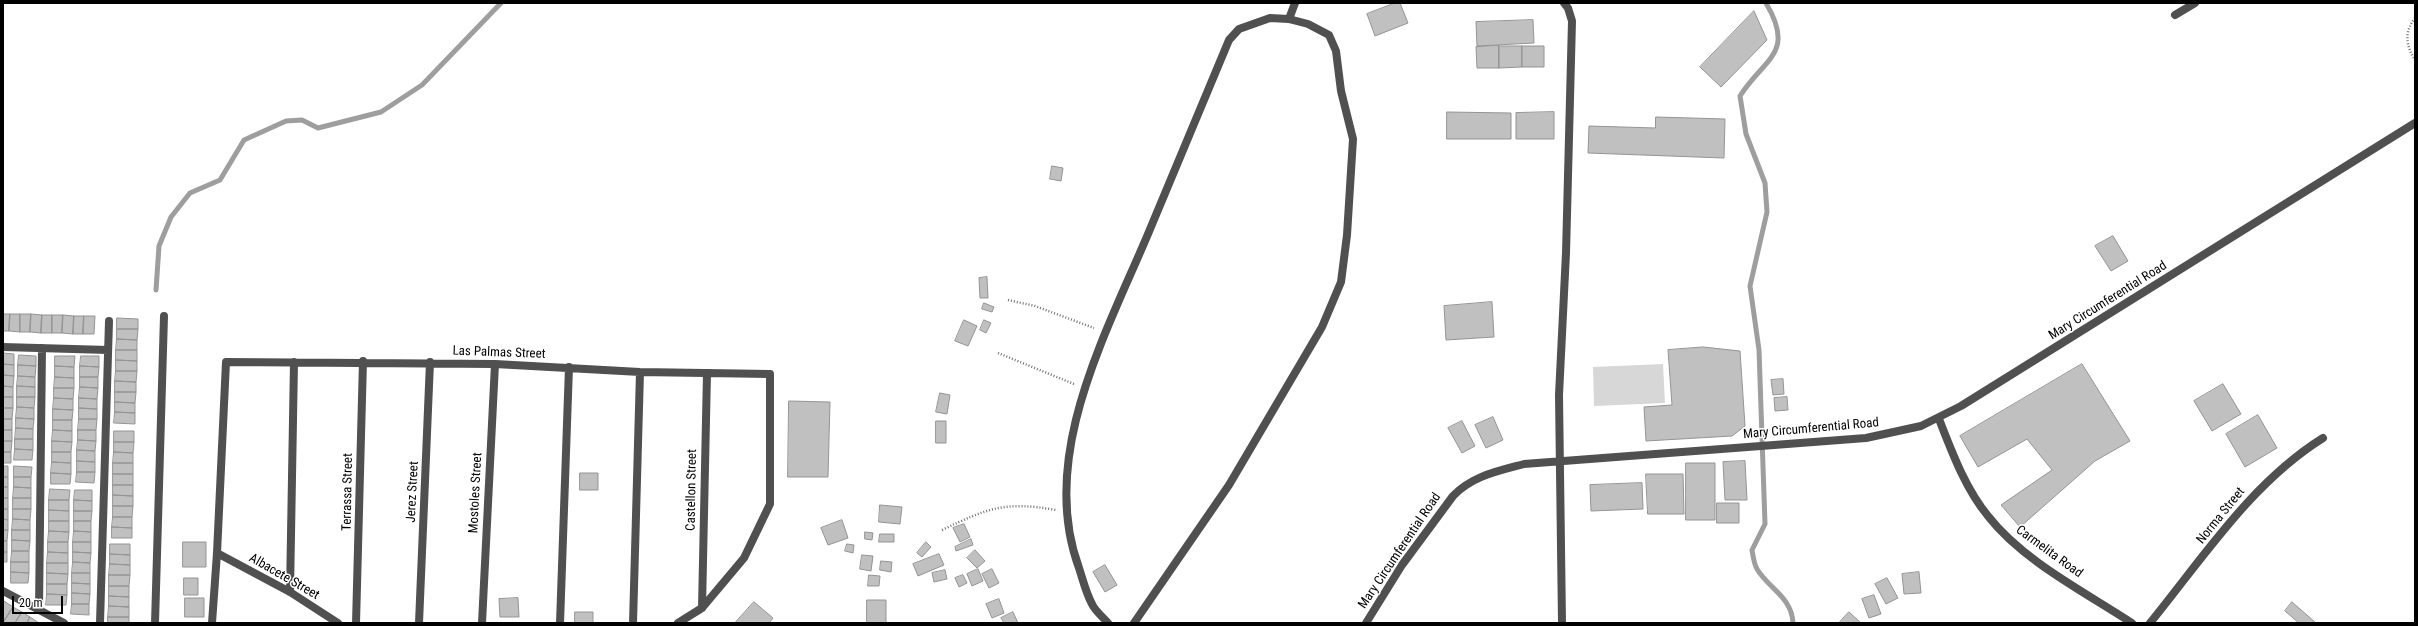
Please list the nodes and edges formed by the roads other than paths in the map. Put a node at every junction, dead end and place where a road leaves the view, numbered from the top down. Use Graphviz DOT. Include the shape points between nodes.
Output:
graph roads {
  1 [pos="1295,3"];
  2 [pos="1564,3"];
  3 [pos="2195,3"];
  4 [pos="2175,15"];
  5 [pos="1289,19"];
  6 [pos="2415,123"];
  7 [pos="164,316"];
  8 [pos="109,321"];
  9 [pos="3,348"];
  10 [pos="42,348"];
  11 [pos="108,350"];
  12 [pos="363,361"];
  13 [pos="294,362"];
  14 [pos="430,362"];
  15 [pos="494,364"];
  16 [pos="568,367"];
  17 [pos="640,372"];
  18 [pos="707,373"];
  19 [pos="1939,419"];
  20 [pos="2323,438"];
  21 [pos="1560,460"];
  22 [pos="217,553"];
  23 [pos="3,591"];
  24 [pos="290,592"];
  25 [pos="702,608"];
  26 [pos="39,610"];
  27 [pos="64,623"];
  28 [pos="100,623"];
  29 [pos="155,623"];
  30 [pos="212,623"];
  31 [pos="338,623"];
  32 [pos="356,623"];
  33 [pos="419,623"];
  34 [pos="482,623"];
  35 [pos="560,623"];
  36 [pos="633,623"];
  37 [pos="678,623"];
  38 [pos="1108,623"];
  39 [pos="1134,623"];
  40 [pos="1366,623"];
  41 [pos="1562,623"];
  42 [pos="2132,623"];
  43 [pos="2150,623"];
  1 -- 5 [label="street"];
  2 -- 21 [label="street" via="1572,21 1566,253 1559,395"];
  3 -- 4 [label="street"];
  5 -- 38 [label="street" via="1270,18 1239,29 1229,40 1106,333 1070,437 1065,475 1065,511 1073,553 1092,604"];
  5 -- 39 [label="street" via="1308,24 1329,35 1336,51 1341,91 1353,139 1347,235 1341,282 1322,327 1229,485"];
  6 -- 19 [label="street, Mary Circumferential Road"];
  7 -- 29 [label="street"];
  8 -- 11 [label="street"];
  9 -- 10 [label="street"];
  10 -- 11 [label="street"];
  10 -- 26 [label="street"];
  11 -- 28 [label="street"];
  12 -- 13 [label="street, Las Palmas Street"];
  12 -- 14 [label="street, Las Palmas Street"];
  12 -- 32 [label="street, Terrassa Street"];
  13 -- 22 [label="street, Las Palmas Street" via="226,362"];
  13 -- 24 [label="street"];
  14 -- 15 [label="street, Las Palmas Street"];
  14 -- 33 [label="street, Jerez Street"];
  15 -- 16 [label="street, Las Palmas Street"];
  15 -- 34 [label="street, Mostoles Street"];
  16 -- 17 [label="street, Las Palmas Street"];
  16 -- 35 [label="street"];
  17 -- 18 [label="street, Las Palmas Street"];
  17 -- 36 [label="street"];
  18 -- 25 [label="street, Castellon Street"];
  18 -- 25 [label="street, Las Palmas Street" via="770,374 770,504 744,558"];
  19 -- 21 [label="street, Mary Circumferential Road" via="1914,428 1866,438"];
  19 -- 42 [label="street, Carmelita Road" via="1955,460 1988,516 2030,556"];
  20 -- 43 [label="street, Norma Street" via="2300,452 2254,494"];
  21 -- 40 [label="street, Mary Circumferential Road" via="1524,464 1474,480 1462,487 1402,565"];
  21 -- 41 [label="street"];
  22 -- 24 [label="street, Albacete Street"];
  22 -- 30 [label="street"];
  23 -- 26 [label="street"];
  24 -- 31 [label="street, Albacete Street"];
  25 -- 37 [label="street"];
  26 -- 27 [label="street"];
}
